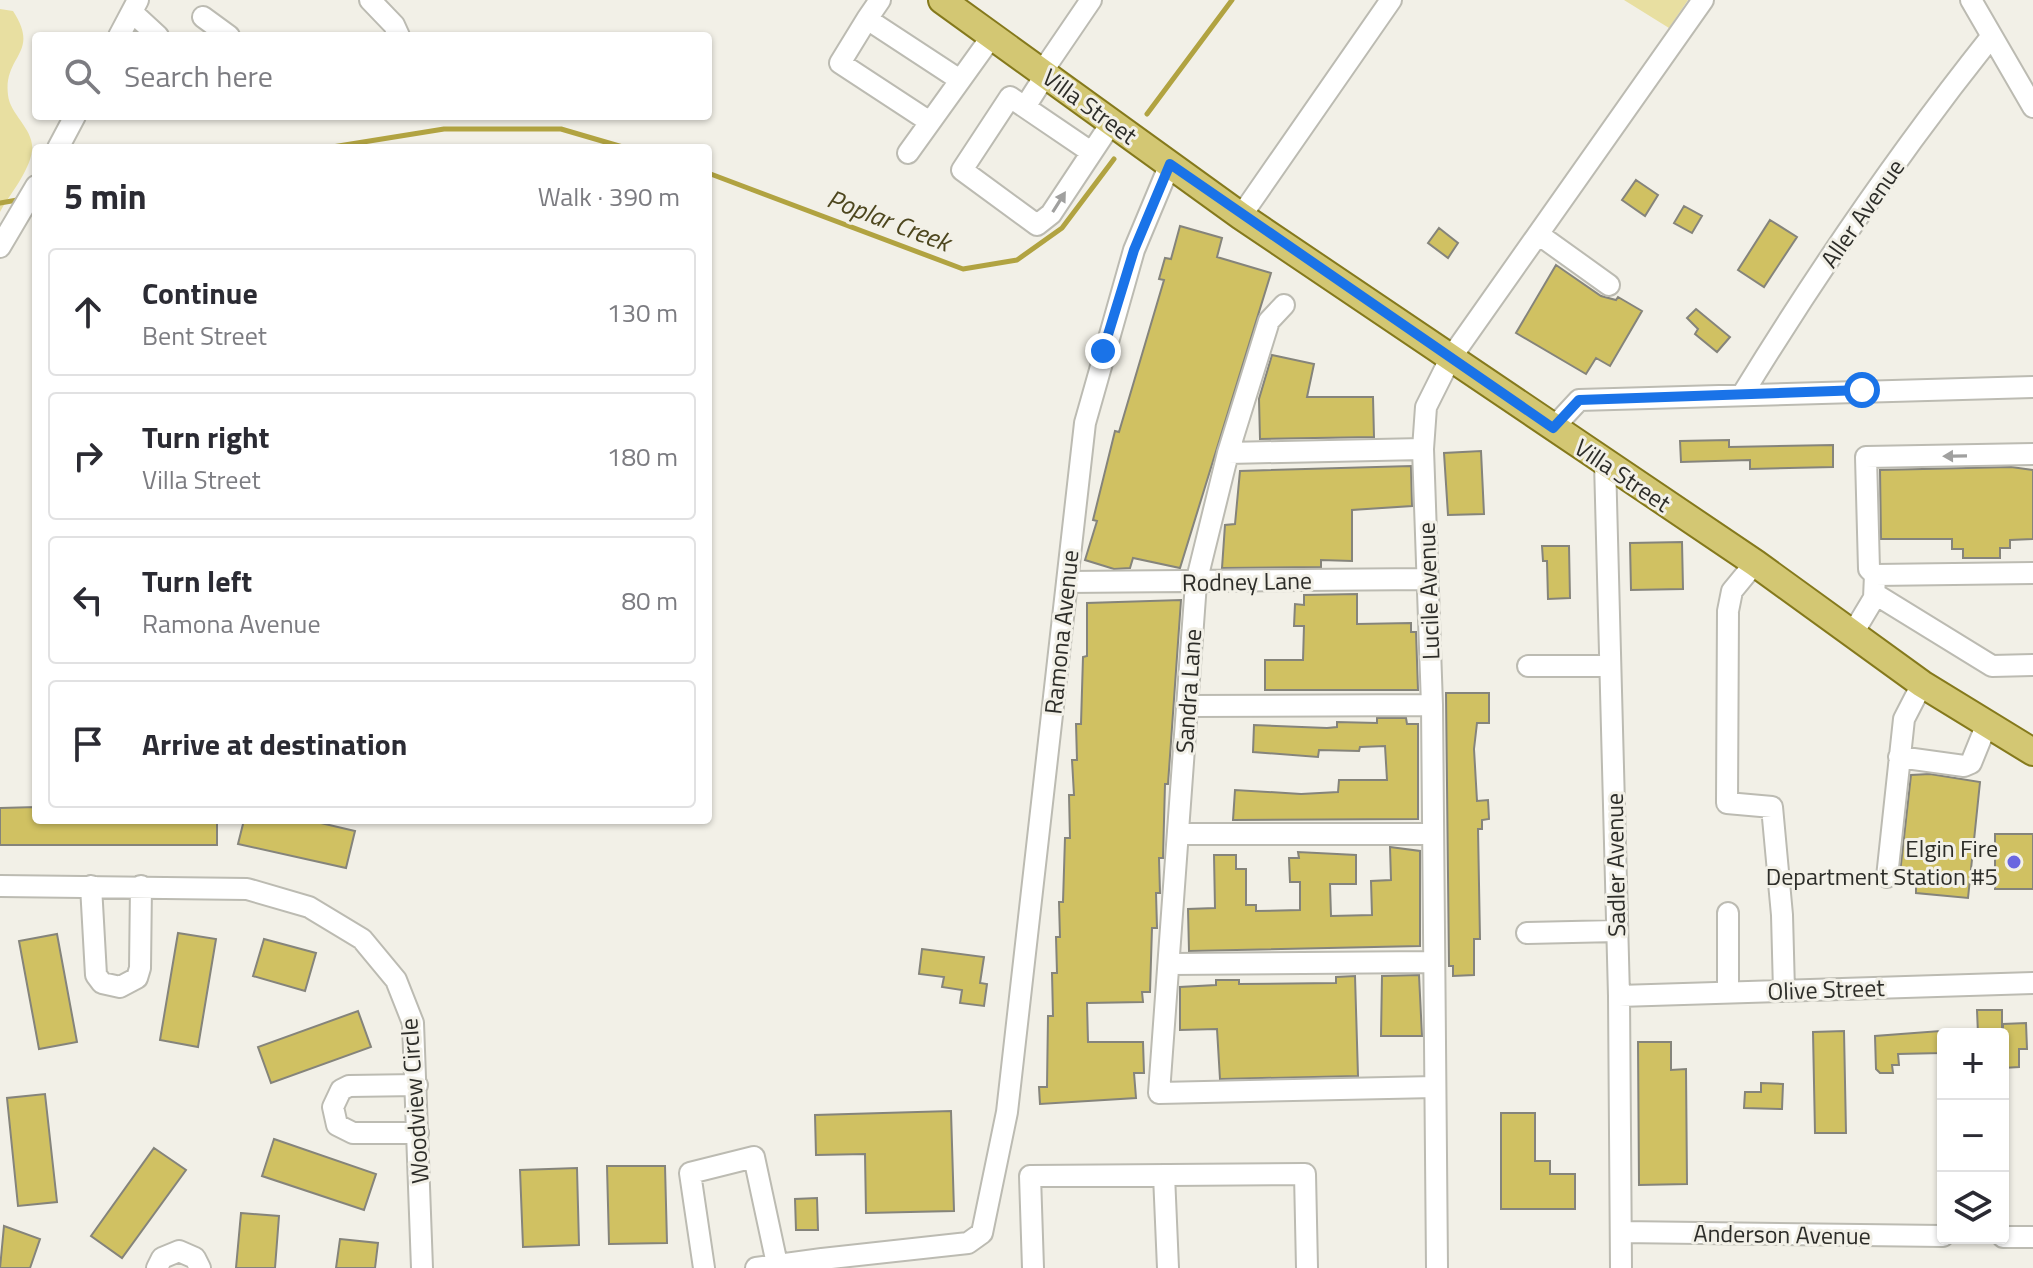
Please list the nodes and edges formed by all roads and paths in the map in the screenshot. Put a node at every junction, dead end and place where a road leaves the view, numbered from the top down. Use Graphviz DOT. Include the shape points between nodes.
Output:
graph roads {
  1 [pos="370,0"];
  2 [pos="880,0"];
  3 [pos="942,0"];
  4 [pos="1091,0"];
  5 [pos="1391,0"];
  6 [pos="1703,0"];
  7 [pos="1971,0"];
  8 [pos="135,6"];
  9 [pos="203,17"];
  10 [pos="867,19"];
  11 [pos="121,32"];
  12 [pos="155,32"];
  13 [pos="224,32"];
  14 [pos="397,32"];
  15 [pos="992,36"];
  16 [pos="1991,37"];
  17 [pos="1044,73"];
  18 [pos="960,80"];
  19 [pos="1025,107"];
  20 [pos="2033,107"];
  21 [pos="73,120"];
  22 [pos="930,122"];
  23 [pos="1112,122"];
  24 [pos="60,144"];
  25 [pos="1091,152"];
  26 [pos="908,153"];
  27 [pos="1170,164"];
  28 [pos="32,193"];
  29 [pos="1241,216"];
  30 [pos="1538,234"];
  31 [pos="2,244"];
  32 [pos="1609,285"];
  33 [pos="1284,305"];
  34 [pos="1450,359"];
  35 [pos="2033,387"];
  36 [pos="1742,395"];
  37 [pos="1553,428"];
  38 [pos="1423,449"];
  39 [pos="1228,453"];
  40 [pos="2033,454"];
  41 [pos="1605,462"];
  42 [pos="1755,563"];
  43 [pos="2033,573"];
  44 [pos="1427,579"];
  45 [pos="1873,579"];
  46 [pos="1067,582"];
  47 [pos="1196,583"];
  48 [pos="1853,633"];
  49 [pos="2033,665"];
  50 [pos="1528,666"];
  51 [pos="1610,666"];
  52 [pos="1922,684"];
  53 [pos="1432,705"];
  54 [pos="1187,706"];
  55 [pos="1986,726"];
  56 [pos="2033,752"];
  57 [pos="1899,757"];
  58 [pos="1179,834"];
  59 [pos="1433,834"];
  60 [pos="1887,877"];
  61 [pos="0,886"];
  62 [pos="91,886"];
  63 [pos="141,886"];
  64 [pos="1728,913"];
  65 [pos="1617,931"];
  66 [pos="1527,933"];
  67 [pos="1432,962"];
  68 [pos="1170,964"];
  69 [pos="2033,983"];
  70 [pos="1784,991"];
  71 [pos="1728,992"];
  72 [pos="1619,996"];
  73 [pos="417,1085"];
  74 [pos="1435,1087"];
  75 [pos="418,1133"];
  76 [pos="1164,1175"];
  77 [pos="1621,1232"];
  78 [pos="1937,1236"];
  79 [pos="2009,1237"];
  80 [pos="2033,1237"];
  81 [pos="823,1263"];
  82 [pos="777,1264"];
  83 [pos="157,1268"];
  84 [pos="200,1268"];
  85 [pos="422,1268"];
  86 [pos="704,1268"];
  87 [pos="756,1268"];
  88 [pos="1033,1268"];
  89 [pos="1168,1268"];
  90 [pos="1307,1268"];
  91 [pos="1437,1268"];
  92 [pos="1621,1268"];
  1 -- 14 [label="street"];
  2 -- 10 [label="street"];
  3 -- 15 [label="main road, Villa Street"];
  4 -- 17 [label="street"];
  5 -- 29 [label="street"];
  6 -- 30 [label="street, Lucile Avenue"];
  7 -- 16 [label="street"];
  8 -- 11 [label="street"];
  8 -- 12 [label="street"];
  9 -- 13 [label="street"];
  10 -- 18 [label="street"];
  10 -- 22 [label="street" via="840,63"];
  15 -- 17 [label="main road, Villa Street"];
  15 -- 18 [label="street"];
  16 -- 20 [label="street"];
  16 -- 36 [label="street, Aller Avenue" via="1810,286"];
  17 -- 19 [label="street"];
  17 -- 23 [label="main road, Villa Street"];
  18 -- 22 [label="street"];
  19 -- 25 [label="street"];
  19 -- 25 [label="street, one-way" via="1010,97 962,170 1037,225 1051,214"];
  21 -- 24 [label="street"];
  22 -- 26 [label="street"];
  23 -- 25 [label="street"];
  23 -- 27 [label="main road, Villa Street"];
  27 -- 29 [label="main road, Villa Street"];
  27 -- 46 [label="street, Ramona Avenue" via="1134,250 1085,423"];
  28 -- 31 [label="street"];
  29 -- 34 [label="main road, Villa Street"];
  30 -- 32 [label="street"];
  30 -- 34 [label="street, Lucile Avenue"];
  33 -- 39 [label="street, Sandra Lane" via="1269,321"];
  34 -- 37 [label="main road, Villa Street"];
  34 -- 38 [label="street, Lucile Avenue" via="1426,407"];
  35 -- 36 [label="street"];
  36 -- 37 [label="street" via="1579,400"];
  37 -- 41 [label="main road, Villa Street"];
  38 -- 39 [label="street"];
  38 -- 44 [label="street, Lucile Avenue"];
  39 -- 47 [label="street, Sandra Lane"];
  40 -- 45 [label="street, one-way" via="1866,457"];
  41 -- 42 [label="main road, Villa Street"];
  41 -- 51 [label="street, Sadler Avenue"];
  42 -- 48 [label="main road, Villa Street"];
  42 -- 70 [label="street" via="1732,591 1728,611 1727,803 1772,807"];
  43 -- 45 [label="street"];
  44 -- 47 [label="street, Rodney Lane"];
  44 -- 53 [label="street, Lucile Avenue"];
  45 -- 48 [label="street"];
  45 -- 49 [label="street" via="1992,666"];
  46 -- 47 [label="street, Rodney Lane"];
  46 -- 81 [label="street, Ramona Avenue" via="1007,1112 982,1233 968,1243"];
  47 -- 54 [label="street, Sandra Lane"];
  48 -- 52 [label="main road, Villa Street"];
  50 -- 51 [label="street"];
  51 -- 65 [label="street, Sadler Avenue"];
  52 -- 55 [label="main road, Villa Street"];
  52 -- 57 [label="street" via="1904,719"];
  53 -- 54 [label="street"];
  53 -- 59 [label="street, Lucile Avenue"];
  54 -- 58 [label="street, Sandra Lane"];
  55 -- 56 [label="main road, Villa Street"];
  55 -- 57 [label="street" via="1971,763 1964,766"];
  57 -- 60 [label="street"];
  58 -- 59 [label="street"];
  58 -- 68 [label="street, Sandra Lane"];
  59 -- 67 [label="street, Lucile Avenue"];
  61 -- 62 [label="street, Woodview Circle"];
  62 -- 63 [label="street, Woodview Circle"];
  62 -- 63 [label="street" via="96,975 102,983 120,987 137,978 140,968"];
  63 -- 73 [label="street, Woodview Circle" via="274,894 342,924 396,980 413,1023"];
  64 -- 71 [label="street"];
  65 -- 66 [label="street"];
  65 -- 72 [label="street, Sadler Avenue"];
  67 -- 68 [label="street"];
  67 -- 74 [label="street, Lucile Avenue"];
  68 -- 74 [label="street, Sandra Lane" via="1159,1093"];
  69 -- 70 [label="street, Olive Street"];
  70 -- 71 [label="street, Olive Street"];
  71 -- 72 [label="street, Olive Street"];
  72 -- 77 [label="street, Sadler Avenue"];
  73 -- 75 [label="street, Woodview Circle"];
  73 -- 75 [label="street" via="349,1086 333,1107 337,1125 353,1133"];
  74 -- 91 [label="street, Lucile Avenue"];
  75 -- 85 [label="street, Woodview Circle"];
  76 -- 88 [label="street" via="1030,1176"];
  76 -- 89 [label="street"];
  76 -- 90 [label="street" via="1305,1174"];
  77 -- 78 [label="street, Anderson Avenue"];
  77 -- 92 [label="street, Sadler Avenue"];
  79 -- 80 [label="street"];
  81 -- 82 [label="street, Ramona Avenue"];
  82 -- 86 [label="street" via="754,1157 690,1173"];
  82 -- 87 [label="street, Ramona Avenue"];
  83 -- 84 [label="street" via="162,1258 179,1251 195,1258"];
}
